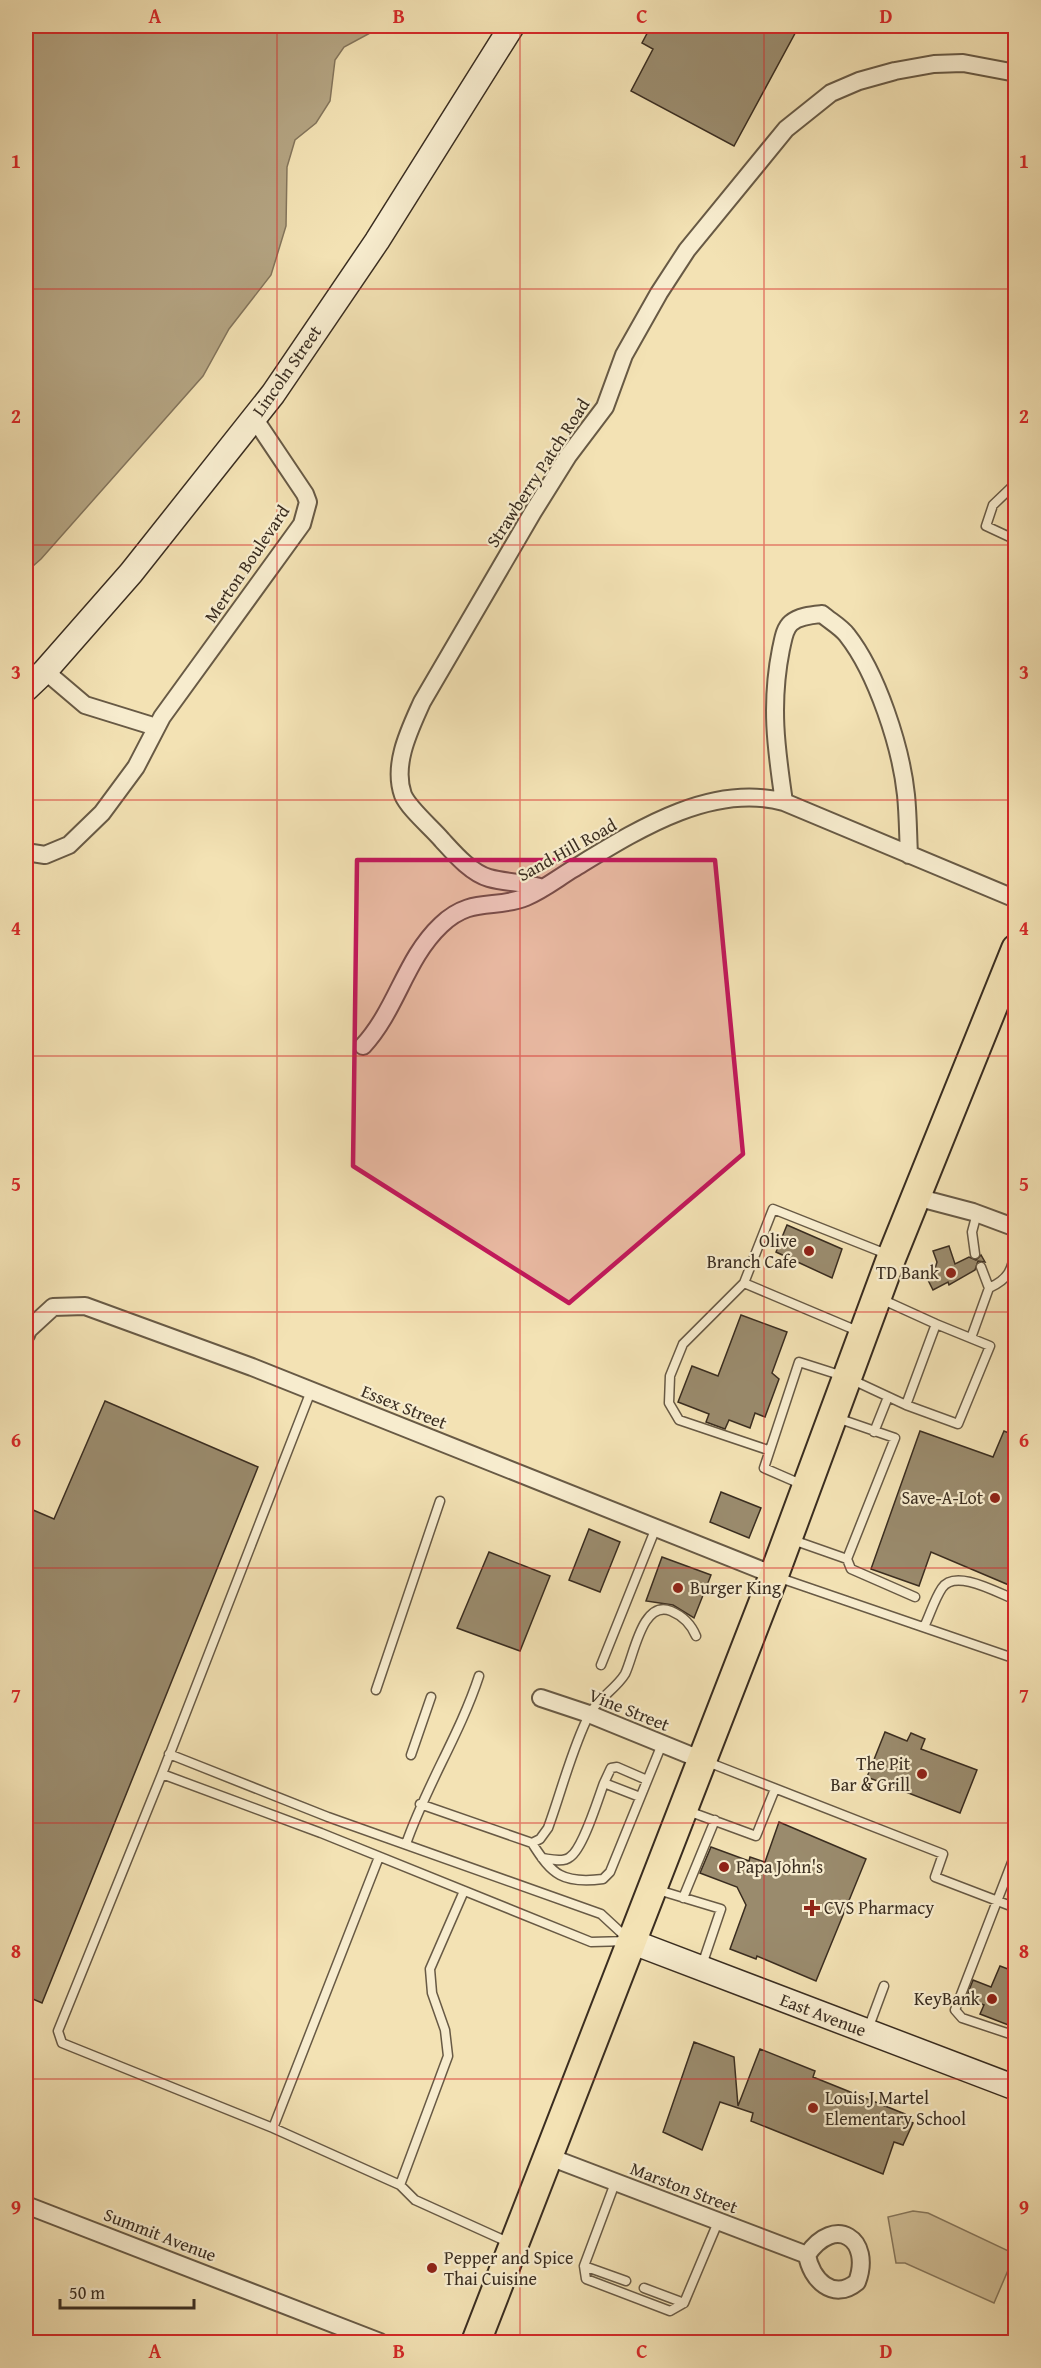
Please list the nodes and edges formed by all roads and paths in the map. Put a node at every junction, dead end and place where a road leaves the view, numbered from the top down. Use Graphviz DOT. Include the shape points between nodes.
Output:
graph roads {
  1 [pos="512,26"];
  2 [pos="1016,73"];
  3 [pos="254,418"];
  4 [pos="1016,483"];
  5 [pos="1016,540"];
  6 [pos="45,671"];
  7 [pos="26,689"];
  8 [pos="156,727"];
  9 [pos="784,802"];
  10 [pos="26,852"];
  11 [pos="909,855"];
  12 [pos="543,888"];
  13 [pos="1016,899"];
  14 [pos="1016,949"];
  15 [pos="363,1046"];
  16 [pos="916,1197"];
  17 [pos="977,1213"];
  18 [pos="1016,1228"];
  19 [pos="1016,1248"];
  20 [pos="975,1254"];
  21 [pos="892,1256"];
  22 [pos="981,1267"];
  23 [pos="744,1283"];
  24 [pos="989,1288"];
  25 [pos="878,1298"];
  26 [pos="936,1324"];
  27 [pos="862,1333"];
  28 [pos="26,1335"];
  29 [pos="971,1338"];
  30 [pos="846,1377"];
  31 [pos="311,1391"];
  32 [pos="888,1397"];
  33 [pos="906,1405"];
  34 [pos="831,1416"];
  35 [pos="874,1432"];
  36 [pos="768,1450"];
  37 [pos="806,1486"];
  38 [pos="440,1501"];
  39 [pos="655,1530"];
  40 [pos="787,1538"];
  41 [pos="847,1559"];
  42 [pos="774,1575"];
  43 [pos="915,1597"];
  44 [pos="1016,1600"];
  45 [pos="924,1627"];
  46 [pos="696,1636"];
  47 [pos="1016,1659"];
  48 [pos="601,1665"];
  49 [pos="480,1676"];
  50 [pos="376,1690"];
  51 [pos="431,1697"];
  52 [pos="541,1698"];
  53 [pos="589,1714"];
  54 [pos="662,1744"];
  55 [pos="169,1754"];
  56 [pos="411,1755"];
  57 [pos="702,1760"];
  58 [pos="162,1773"];
  59 [pos="647,1780"];
  60 [pos="604,1783"];
  61 [pos="775,1789"];
  62 [pos="640,1797"];
  63 [pos="420,1804"];
  64 [pos="683,1809"];
  65 [pos="328,1817"];
  66 [pos="715,1820"];
  67 [pos="321,1833"];
  68 [pos="532,1843"];
  69 [pos="406,1844"];
  70 [pos="1016,1852"];
  71 [pos="379,1857"];
  72 [pos="542,1858"];
  73 [pos="651,1888"];
  74 [pos="464,1891"];
  75 [pos="683,1898"];
  76 [pos="998,1901"];
  77 [pos="1016,1908"];
  78 [pos="630,1941"];
  79 [pos="701,1968"];
  80 [pos="884,1986"];
  81 [pos="867,2032"];
  82 [pos="1016,2036"];
  83 [pos="1016,2088"];
  84 [pos="273,2128"];
  85 [pos="547,2156"];
  86 [pos="615,2183"];
  87 [pos="400,2185"];
  88 [pos="26,2205"];
  89 [pos="718,2222"];
  90 [pos="513,2245"];
  91 [pos="807,2255"];
  92 [pos="584,2266"];
  93 [pos="626,2281"];
  94 [pos="644,2288"];
  95 [pos="684,2303"];
  96 [pos="380,2343"];
  97 [pos="476,2343"];
  1 -- 3 [label="main road, Lincoln Street" via="377,241"];
  2 -- 12 [label="street, Strawberry Patch Road" via="963,63 934,64 859,81 831,93 786,129 687,249 659,293 624,355 605,406 568,456 422,702 400,763 407,801 468,865 488,878 527,882"];
  3 -- 6 [label="main road, Lincoln Street" via="131,573"];
  3 -- 8 [label="street, Merton Boulevard" via="305,494 305,517"];
  4 -- 5 [label="lane" via="993,505 986,526"];
  6 -- 7 [label="main road, Lincoln Street"];
  6 -- 8 [label="street" via="85,705"];
  8 -- 10 [label="street, Merton Boulevard" via="118,793 82,835 55,852"];
  9 -- 11 [label="street, Sand Hill Road"];
  9 -- 11 [label="street" via="773,727 775,681 791,623 807,615 822,615 845,633 861,656 879,697 902,769"];
  9 -- 12 [label="street, Sand Hill Road" via="745,797 678,813"];
  11 -- 13 [label="street, Sand Hill Road"];
  12 -- 15 [label="street, Sand Hill Road" via="521,898 466,908 443,923 415,958 388,1013"];
  14 -- 16 [label="highway"];
  16 -- 17 [label="street"];
  16 -- 21 [label="highway"];
  17 -- 18 [label="street"];
  17 -- 20 [label="lane" via="972,1232"];
  19 -- 24 [label="lane" via="1012,1271 1004,1281"];
  21 -- 23 [label="lane" via="773,1209"];
  21 -- 25 [label="highway"];
  22 -- 24 [label="lane"];
  23 -- 27 [label="lane"];
  23 -- 36 [label="lane" via="683,1344 670,1377 669,1403 679,1420"];
  24 -- 29 [label="lane"];
  25 -- 26 [label="lane"];
  25 -- 27 [label="highway"];
  26 -- 29 [label="lane"];
  26 -- 33 [label="lane"];
  27 -- 30 [label="highway"];
  28 -- 31 [label="street, Essex Street" via="52,1307 85,1306"];
  29 -- 33 [label="lane" via="990,1346 958,1424"];
  30 -- 32 [label="lane"];
  30 -- 34 [label="highway"];
  30 -- 36 [label="lane" via="799,1362"];
  31 -- 39 [label="street, Essex Street"];
  31 -- 55 [label="lane"];
  32 -- 33 [label="lane"];
  32 -- 35 [label="lane"];
  34 -- 35 [label="lane"];
  34 -- 37 [label="highway"];
  35 -- 41 [label="lane" via="895,1438"];
  36 -- 37 [label="lane" via="764,1468"];
  37 -- 40 [label="highway"];
  38 -- 50 [label="lane"];
  39 -- 42 [label="street, Essex Street"];
  39 -- 48 [label="lane"];
  40 -- 41 [label="lane"];
  40 -- 42 [label="highway"];
  41 -- 43 [label="lane" via="850,1569"];
  42 -- 45 [label="lane"];
  42 -- 57 [label="highway"];
  44 -- 45 [label="lane" via="964,1579 953,1581 943,1586"];
  45 -- 47 [label="lane"];
  46 -- 53 [label="lane" via="683,1618 664,1609 657,1610 647,1619 624,1674"];
  49 -- 63 [label="lane" via="468,1711"];
  51 -- 56 [label="lane"];
  52 -- 53 [label="street, Vine Street"];
  53 -- 54 [label="street, Vine Street"];
  53 -- 68 [label="lane" via="548,1828"];
  54 -- 57 [label="street, Vine Street"];
  54 -- 59 [label="lane"];
  55 -- 58 [label="lane"];
  55 -- 65 [label="lane"];
  57 -- 61 [label="lane"];
  57 -- 64 [label="highway"];
  58 -- 67 [label="lane"];
  58 -- 84 [label="lane" via="58,2031 63,2043"];
  59 -- 60 [label="lane" via="617,1767 610,1768"];
  59 -- 62 [label="lane"];
  60 -- 62 [label="lane"];
  60 -- 72 [label="lane" via="571,1857"];
  61 -- 66 [label="lane" via="756,1836"];
  61 -- 76 [label="lane" via="943,1854 935,1877"];
  62 -- 72 [label="lane" via="610,1872 603,1879 584,1882 567,1877 547,1867"];
  63 -- 68 [label="lane"];
  63 -- 69 [label="lane"];
  64 -- 66 [label="lane"];
  64 -- 73 [label="highway"];
  65 -- 67 [label="lane"];
  65 -- 69 [label="lane"];
  66 -- 75 [label="lane"];
  67 -- 71 [label="lane"];
  68 -- 72 [label="lane"];
  69 -- 78 [label="lane" via="601,1914"];
  70 -- 76 [label="lane"];
  71 -- 74 [label="lane"];
  71 -- 84 [label="lane"];
  73 -- 75 [label="lane"];
  73 -- 78 [label="highway"];
  74 -- 78 [label="lane" via="591,1942"];
  74 -- 87 [label="lane" via="430,1969 448,2056"];
  75 -- 79 [label="lane" via="721,1909"];
  76 -- 77 [label="lane"];
  76 -- 82 [label="lane" via="955,2010 962,2018"];
  78 -- 79 [label="main road, East Avenue"];
  78 -- 85 [label="highway"];
  79 -- 81 [label="main road, East Avenue"];
  80 -- 81 [label="lane"];
  81 -- 83 [label="main road, East Avenue"];
  84 -- 87 [label="lane"];
  85 -- 86 [label="street, Marston Street"];
  85 -- 90 [label="highway"];
  86 -- 89 [label="street, Marston Street"];
  86 -- 92 [label="lane"];
  87 -- 90 [label="lane" via="415,2200"];
  88 -- 96 [label="street, Summit Avenue"];
  89 -- 91 [label="street, Marston Street"];
  89 -- 95 [label="lane"];
  90 -- 97 [label="highway"];
  92 -- 93 [label="lane"];
  92 -- 95 [label="lane" via="586,2279 670,2311"];
  94 -- 95 [label="lane"];
}
